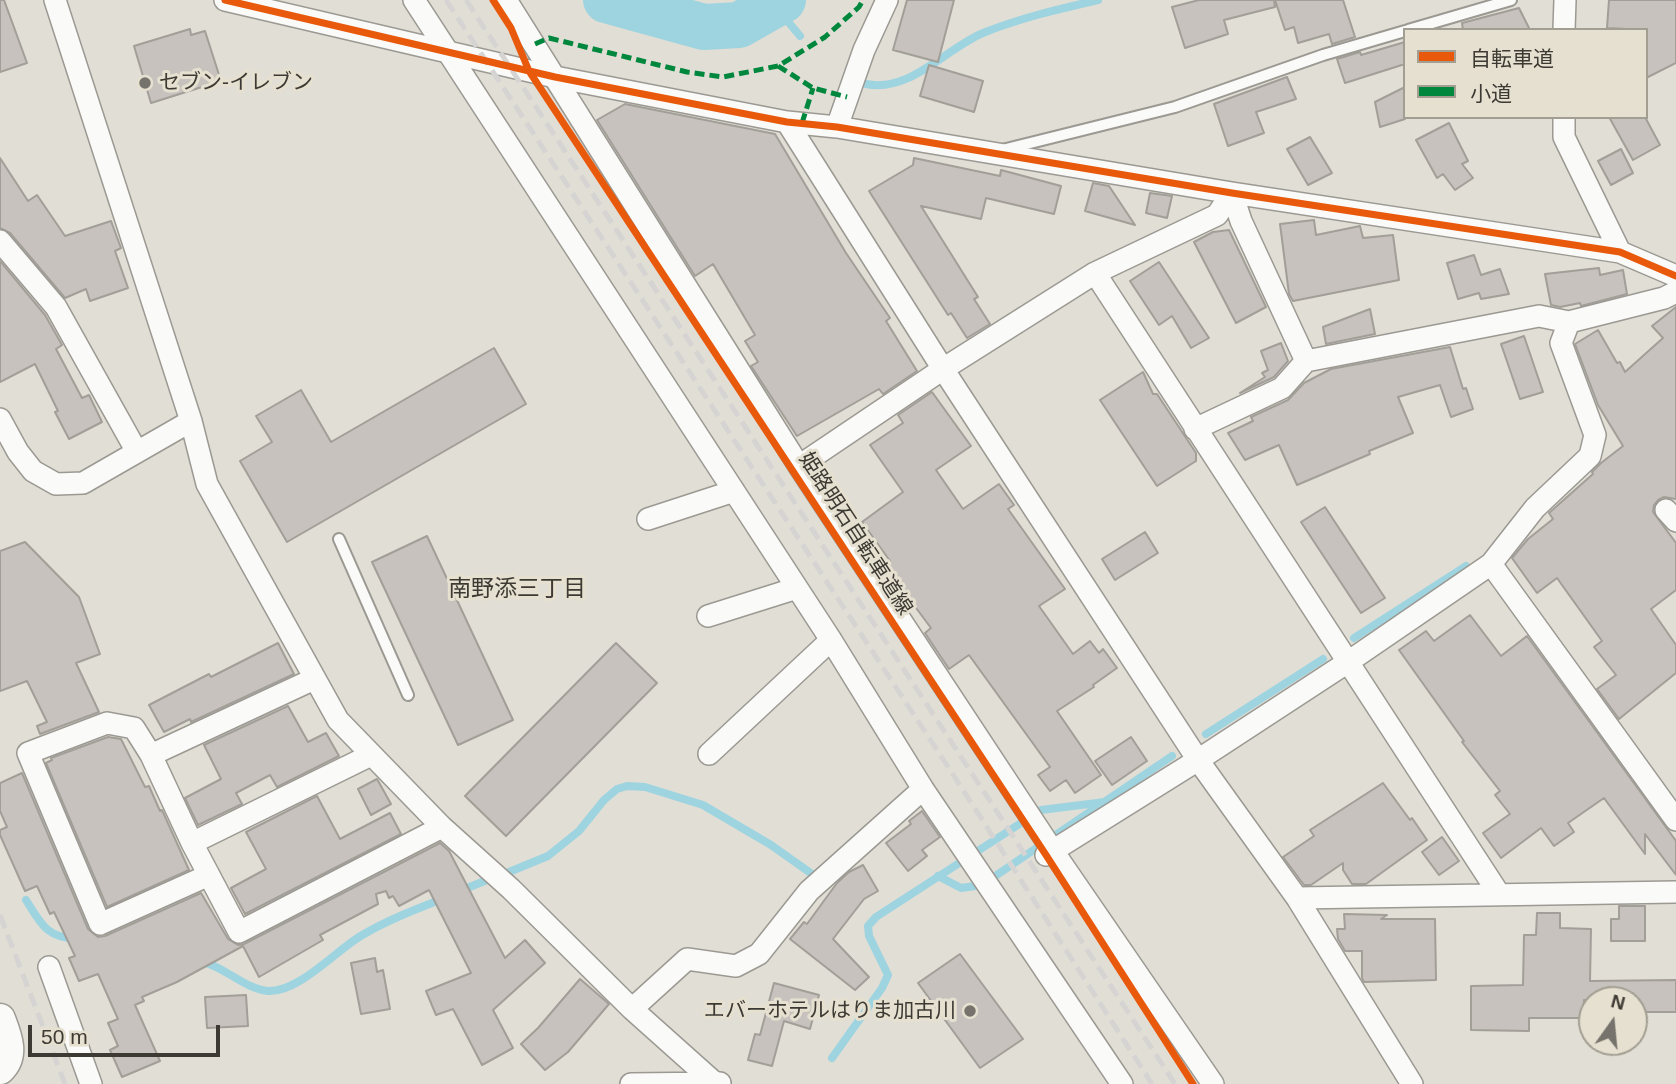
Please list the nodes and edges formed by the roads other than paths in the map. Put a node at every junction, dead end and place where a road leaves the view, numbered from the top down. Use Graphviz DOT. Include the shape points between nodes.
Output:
graph roads {
  1 [pos="55,0"];
  2 [pos="225,0"];
  3 [pos="414,0"];
  4 [pos="506,0"];
  5 [pos="887,0"];
  6 [pos="1511,0"];
  7 [pos="1564,0"];
  8 [pos="1414,28"];
  9 [pos="1564,28"];
  10 [pos="1403,31"];
  11 [pos="447,52"];
  12 [pos="555,77"];
  13 [pos="1564,119"];
  14 [pos="787,122"];
  15 [pos="837,127"];
  16 [pos="989,153"];
  17 [pos="1232,192"];
  18 [pos="0,241"];
  19 [pos="1620,252"];
  20 [pos="1095,273"];
  21 [pos="1676,276"];
  22 [pos="1676,292"];
  23 [pos="1569,322"];
  24 [pos="1306,361"];
  25 [pos="943,369"];
  26 [pos="0,419"];
  27 [pos="191,421"];
  28 [pos="1195,429"];
  29 [pos="137,452"];
  30 [pos="799,466"];
  31 [pos="734,491"];
  32 [pos="648,519"];
  33 [pos="339,539"];
  34 [pos="1491,564"];
  35 [pos="797,588"];
  36 [pos="708,616"];
  37 [pos="831,640"];
  38 [pos="1349,662"];
  39 [pos="314,679"];
  40 [pos="408,695"];
  41 [pos="709,754"];
  42 [pos="150,755"];
  43 [pos="372,755"];
  44 [pos="1198,760"];
  45 [pos="923,789"];
  46 [pos="1676,820"];
  47 [pos="442,827"];
  48 [pos="192,843"];
  49 [pos="1049,853"];
  50 [pos="209,875"];
  51 [pos="1676,892"];
  52 [pos="1499,894"];
  53 [pos="1297,898"];
  54 [pos="49,967"];
  55 [pos="632,1009"];
  56 [pos="0,1019"];
  57 [pos="0,1069"];
  58 [pos="92,1084"];
  59 [pos="631,1084"];
  60 [pos="716,1084"];
  61 [pos="730,1084"];
  62 [pos="1122,1084"];
  63 [pos="1213,1084"];
  64 [pos="1412,1084"];
  1 -- 27 [label="street"];
  2 -- 11 [label="street"];
  3 -- 11 [label="street"];
  4 -- 12 [label="street"];
  5 -- 15 [label="street"];
  6 -- 8 [label="lane"];
  7 -- 9 [label="street"];
  10 -- 16 [label="lane" via="1175,107"];
  11 -- 12 [label="street"];
  11 -- 31 [label="street"];
  12 -- 14 [label="street"];
  12 -- 30 [label="street"];
  13 -- 19 [label="street" via="1564,137"];
  14 -- 15 [label="street"];
  14 -- 25 [label="street"];
  15 -- 16 [label="street"];
  16 -- 17 [label="street"];
  17 -- 19 [label="street"];
  17 -- 20 [label="street" via="1217,215"];
  17 -- 24 [label="street" via="1241,222"];
  18 -- 29 [label="street" via="56,307"];
  19 -- 21 [label="street"];
  20 -- 25 [label="street"];
  20 -- 28 [label="street"];
  22 -- 23 [label="street"];
  23 -- 24 [label="street" via="1539,316"];
  23 -- 34 [label="street" via="1562,343 1595,435 1590,456 1535,508"];
  24 -- 28 [label="street" via="1282,388"];
  25 -- 30 [label="street"];
  25 -- 44 [label="street"];
  26 -- 29 [label="street" via="33,471 56,484 83,483"];
  27 -- 29 [label="street"];
  27 -- 39 [label="street" via="207,484"];
  28 -- 38 [label="street"];
  30 -- 49 [label="street"];
  31 -- 32 [label="street"];
  31 -- 35 [label="street"];
  33 -- 40 [label="lane"];
  34 -- 38 [label="street"];
  34 -- 46 [label="street"];
  35 -- 36 [label="street"];
  35 -- 37 [label="street"];
  37 -- 41 [label="street"];
  37 -- 45 [label="street"];
  38 -- 44 [label="street"];
  38 -- 52 [label="street"];
  39 -- 42 [label="street"];
  39 -- 43 [label="street" via="338,720"];
  42 -- 48 [label="street"];
  42 -- 50 [label="street" via="134,728 107,723 28,753 100,924"];
  43 -- 47 [label="street"];
  43 -- 48 [label="street"];
  44 -- 49 [label="street"];
  44 -- 53 [label="street"];
  45 -- 55 [label="street" via="809,891 759,954 736,966 687,958"];
  45 -- 62 [label="street"];
  47 -- 50 [label="street" via="239,932"];
  47 -- 55 [label="street"];
  48 -- 50 [label="street"];
  49 -- 63 [label="street"];
  51 -- 52 [label="street"];
  52 -- 53 [label="street"];
  53 -- 64 [label="street"];
  54 -- 58 [label="street"];
  55 -- 60 [label="street"];
  56 -- 57 [label="street" via="9,1049"];
  59 -- 60 [label="street"];
  60 -- 61 [label="street"];
}
